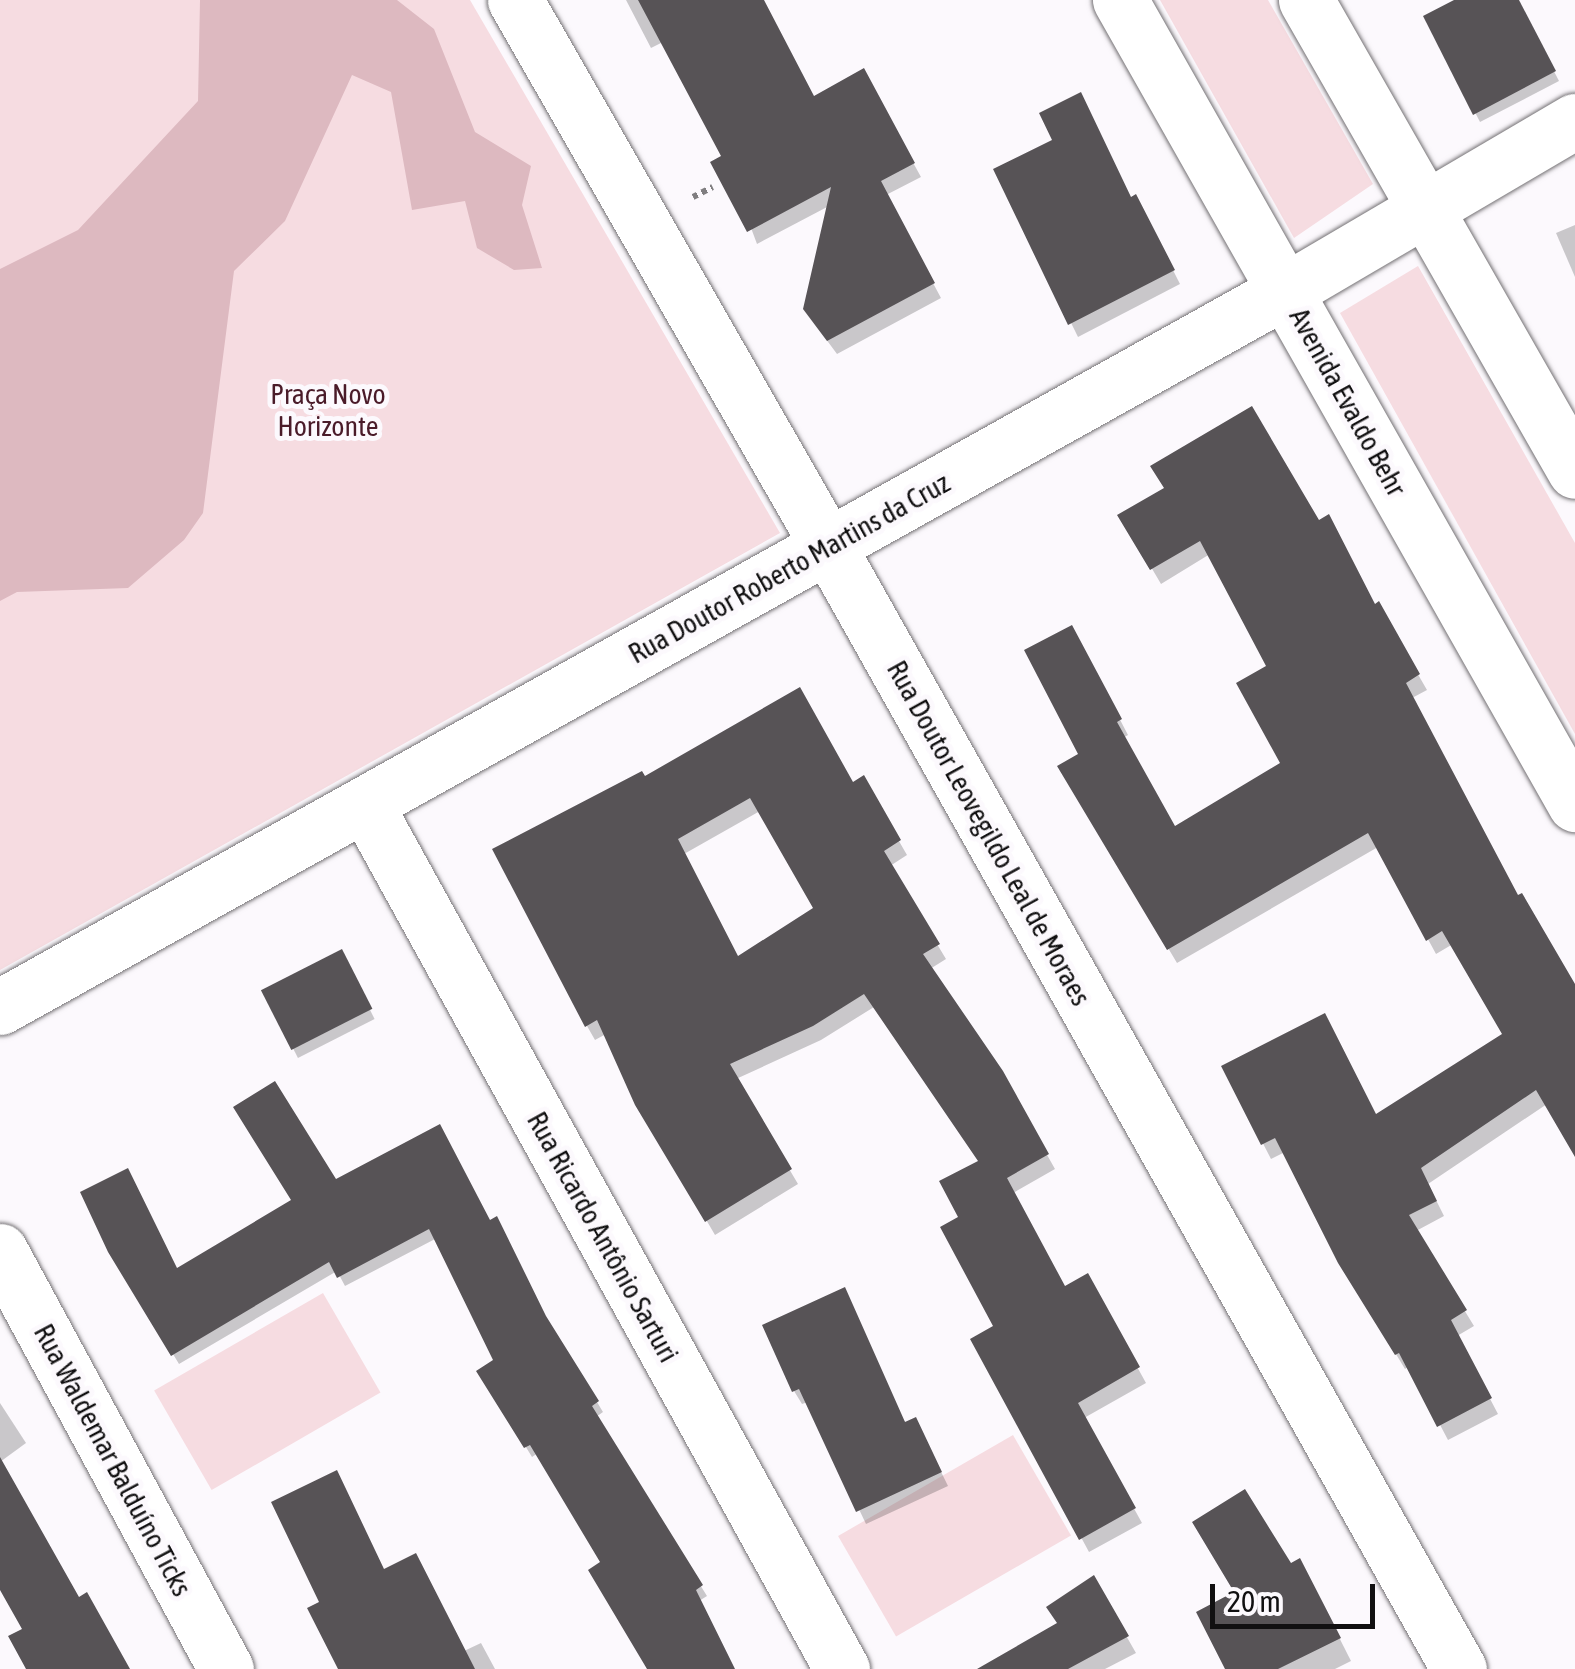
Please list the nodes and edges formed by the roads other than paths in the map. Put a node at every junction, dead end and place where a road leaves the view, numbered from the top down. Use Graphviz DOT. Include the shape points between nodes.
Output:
graph roads {
  1 [pos="515,0"];
  2 [pos="1120,0"];
  3 [pos="1306,0"];
  4 [pos="1575,122"];
  5 [pos="1426,209"];
  6 [pos="1285,291"];
  7 [pos="1575,471"];
  8 [pos="828,546"];
  9 [pos="365,804"];
  10 [pos="1575,804"];
  11 [pos="0,1007"];
  12 [pos="0,1251"];
  13 [pos="226,1669"];
  14 [pos="842,1669"];
  15 [pos="1459,1669"];
  1 -- 8 [label="street, Rua Doutor Leovegildo Leal de Moraes"];
  2 -- 6 [label="street, Avenida Evaldo Behr"];
  3 -- 5 [label="street"];
  4 -- 5 [label="street, Rua Doutor Roberto Martins da Cruz"];
  5 -- 6 [label="street, Rua Doutor Roberto Martins da Cruz"];
  5 -- 7 [label="street"];
  6 -- 8 [label="street, Rua Doutor Roberto Martins da Cruz"];
  6 -- 10 [label="street, Avenida Evaldo Behr"];
  8 -- 9 [label="street, Rua Doutor Roberto Martins da Cruz"];
  8 -- 15 [label="street, Rua Doutor Leovegildo Leal de Moraes"];
  9 -- 11 [label="street, Rua Doutor Roberto Martins da Cruz"];
  9 -- 14 [label="street, Rua Ricardo Antônio Sarturi"];
  12 -- 13 [label="street, Rua Waldemar Balduíno Ticks"];
}
